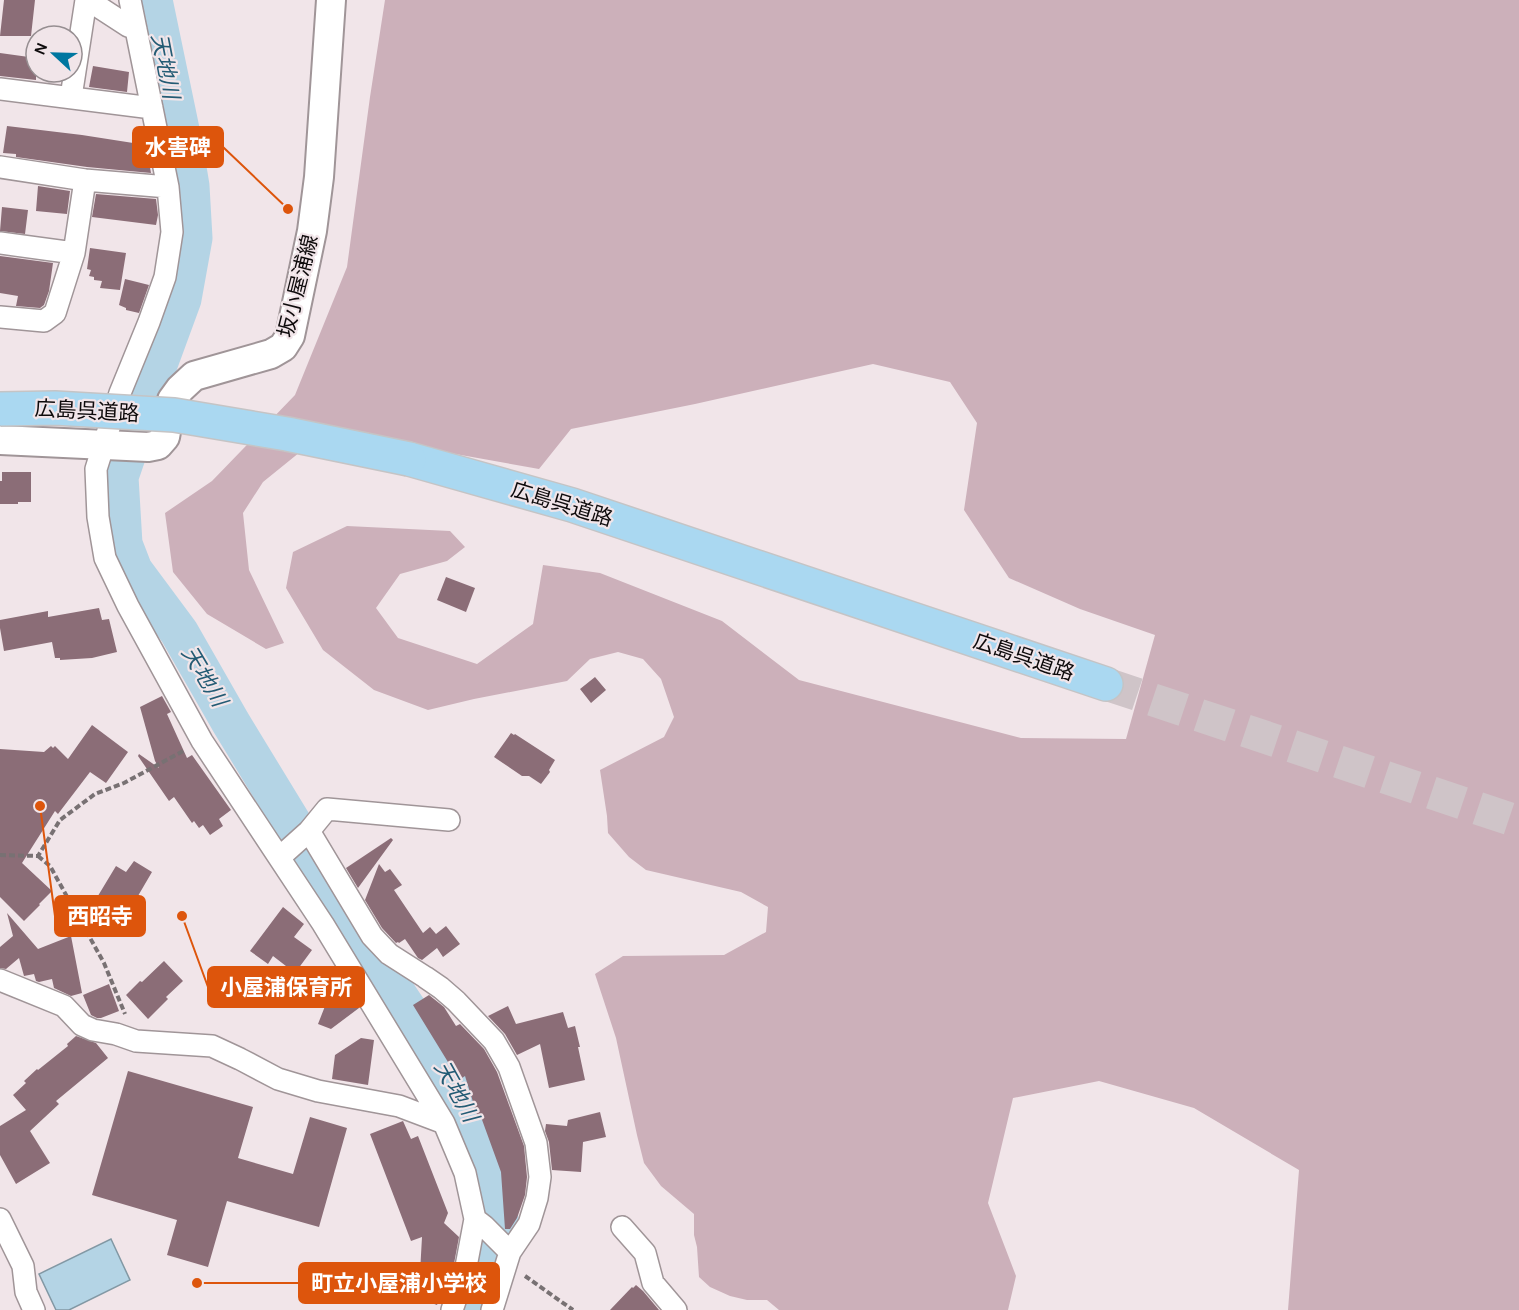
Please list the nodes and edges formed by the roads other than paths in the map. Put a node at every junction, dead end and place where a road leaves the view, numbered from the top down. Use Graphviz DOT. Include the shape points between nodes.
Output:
graph roads {
  1 [pos="87,0"];
  2 [pos="130,0"];
  3 [pos="331,0"];
  4 [pos="136,29"];
  5 [pos="0,89"];
  6 [pos="71,97"];
  7 [pos="152,108"];
  8 [pos="0,167"];
  9 [pos="85,180"];
  10 [pos="168,187"];
  11 [pos="0,243"];
  12 [pos="74,253"];
  13 [pos="0,317"];
  14 [pos="0,409"];
  15 [pos="0,440"];
  16 [pos="110,445"];
  17 [pos="1106,684"];
  18 [pos="449,820"];
  19 [pos="309,831"];
  20 [pos="280,857"];
  21 [pos="0,980"];
  22 [pos="444,1123"];
  23 [pos="0,1219"];
  24 [pos="480,1222"];
  25 [pos="622,1227"];
  26 [pos="508,1257"];
  27 [pos="34,1310"];
  28 [pos="452,1310"];
  29 [pos="492,1310"];
  30 [pos="676,1310"];
  1 -- 4 [label="street"];
  1 -- 6 [label="street"];
  2 -- 4 [label="street"];
  3 -- 16 [label="main road, 坂小屋浦線" via="319,177 290,336 283,347 271,354 195,376 172,400 165,437 158,445"];
  4 -- 7 [label="street"];
  5 -- 6 [label="street"];
  6 -- 7 [label="street"];
  7 -- 10 [label="street"];
  8 -- 9 [label="street"];
  9 -- 10 [label="street"];
  9 -- 12 [label="street"];
  10 -- 16 [label="street" via="172,232 165,277 120,393"];
  11 -- 12 [label="street"];
  12 -- 13 [label="street" via="55,313 44,321"];
  14 -- 17 [label="highway, 広島呉道路, bridge" via="55,408 174,416 409,459 572,505"];
  15 -- 16 [label="main road, 坂小屋浦線"];
  16 -- 20 [label="street" via="96,470 105,558 202,741"];
  18 -- 19 [label="street" via="327,809"];
  19 -- 20 [label="street"];
  19 -- 26 [label="street" via="372,936 389,954 456,1001 494,1041 509,1067 536,1143 540,1177 530,1224"];
  20 -- 22 [label="street"];
  21 -- 22 [label="street" via="64,1006 93,1030 136,1041 212,1046 278,1079 318,1091 399,1106"];
  22 -- 24 [label="street"];
  23 -- 27 [label="street" via="23,1266 26,1292"];
  24 -- 26 [label="street"];
  24 -- 28 [label="street"];
  25 -- 30 [label="street" via="645,1253 653,1283"];
  26 -- 29 [label="street"];
}
